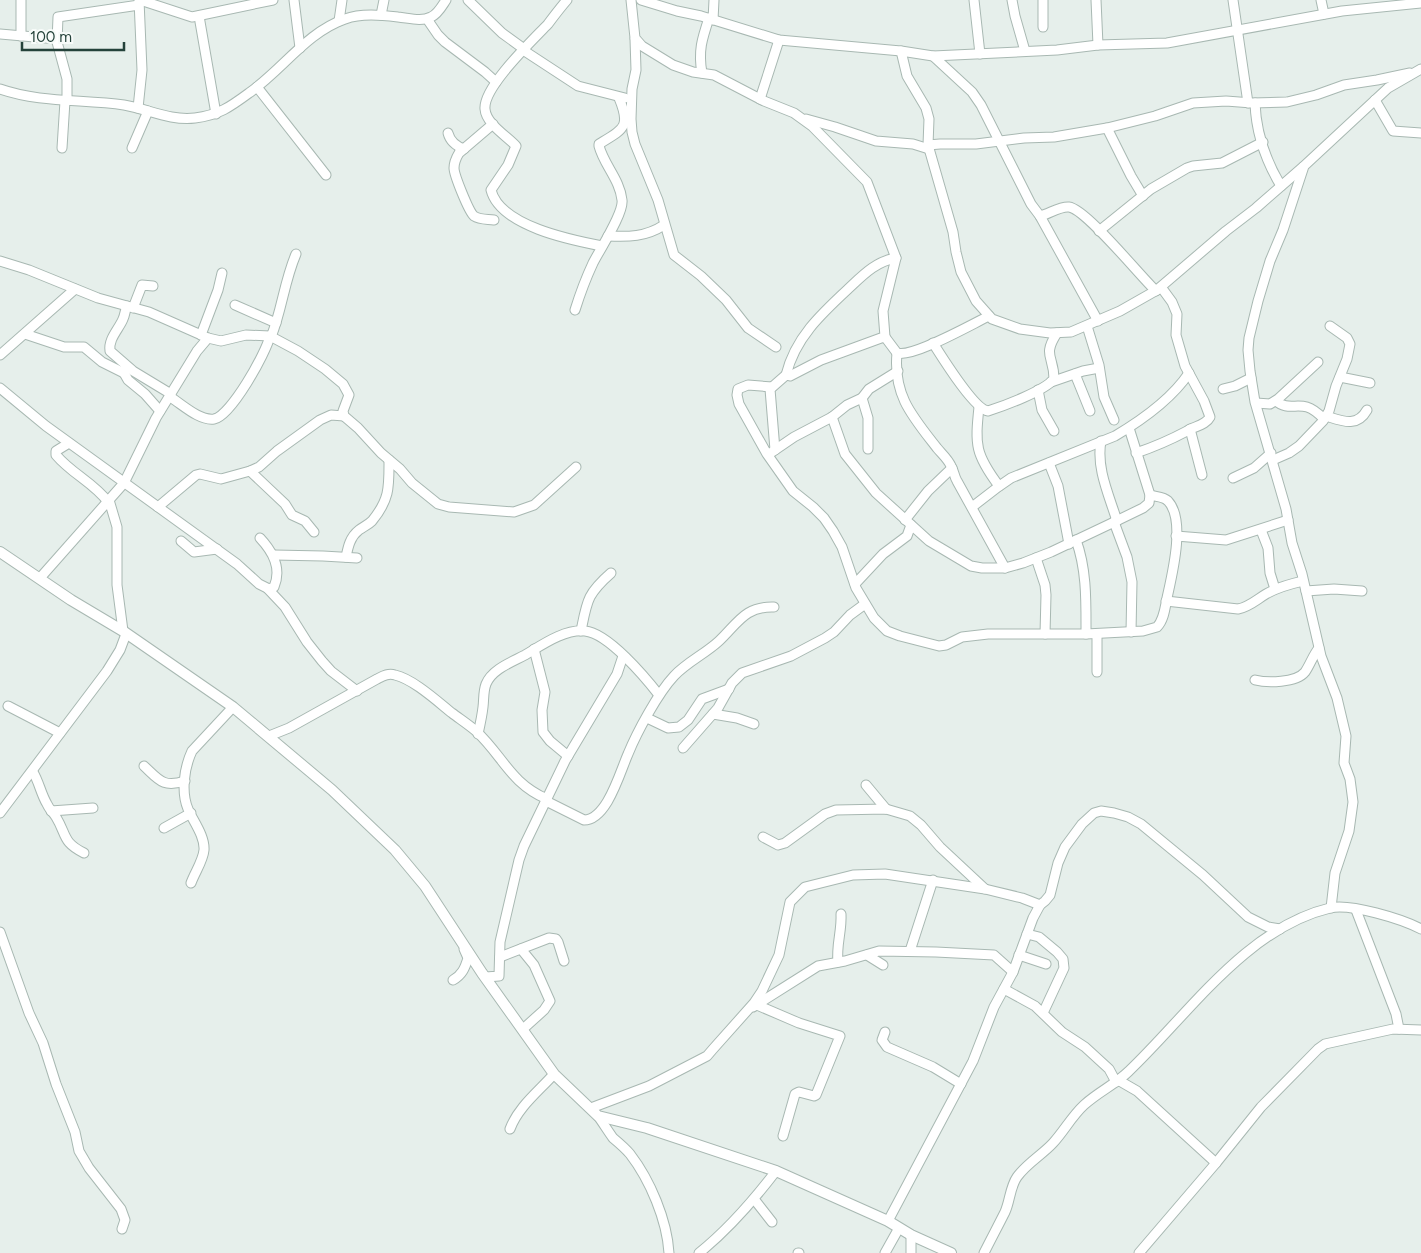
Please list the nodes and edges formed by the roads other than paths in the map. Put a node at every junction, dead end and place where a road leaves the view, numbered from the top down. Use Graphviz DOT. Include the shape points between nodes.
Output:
graph roads {
  1 [pos="21,0"];
  2 [pos="273,0"];
  3 [pos="294,0"];
  4 [pos="342,0"];
  5 [pos="384,0"];
  6 [pos="446,0"];
  7 [pos="468,0"];
  8 [pos="567,0"];
  9 [pos="631,0"];
  10 [pos="641,0"];
  11 [pos="714,0"];
  12 [pos="974,0"];
  13 [pos="1012,0"];
  14 [pos="1043,0"];
  15 [pos="1096,0"];
  16 [pos="1233,0"];
  17 [pos="1321,0"];
  18 [pos="139,2"];
  19 [pos="1421,3"];
  20 [pos="1324,14"];
  21 [pos="381,15"];
  22 [pos="199,16"];
  23 [pos="427,18"];
  24 [pos="711,19"];
  25 [pos="339,21"];
  26 [pos="1043,27"];
  27 [pos="1237,31"];
  28 [pos="0,34"];
  29 [pos="21,36"];
  30 [pos="635,38"];
  31 [pos="57,39"];
  32 [pos="779,40"];
  33 [pos="1098,45"];
  34 [pos="300,48"];
  35 [pos="524,49"];
  36 [pos="900,51"];
  37 [pos="1025,51"];
  38 [pos="980,54"];
  39 [pos="933,56"];
  40 [pos="1419,70"];
  41 [pos="702,74"];
  42 [pos="496,82"];
  43 [pos="258,87"];
  44 [pos="0,89"];
  45 [pos="632,96"];
  46 [pos="619,98"];
  47 [pos="760,99"];
  48 [pos="1376,100"];
  49 [pos="66,101"];
  50 [pos="1252,103"];
  51 [pos="138,108"];
  52 [pos="148,111"];
  53 [pos="216,114"];
  54 [pos="801,118"];
  55 [pos="493,124"];
  56 [pos="1108,128"];
  57 [pos="448,133"];
  58 [pos="1421,133"];
  59 [pos="1000,142"];
  60 [pos="1263,142"];
  61 [pos="928,147"];
  62 [pos="62,148"];
  63 [pos="132,148"];
  64 [pos="464,148"];
  65 [pos="1304,166"];
  66 [pos="326,175"];
  67 [pos="1281,186"];
  68 [pos="1143,196"];
  69 [pos="1040,216"];
  70 [pos="494,220"];
  71 [pos="664,226"];
  72 [pos="1099,231"];
  73 [pos="608,236"];
  74 [pos="602,246"];
  75 [pos="296,254"];
  76 [pos="896,258"];
  77 [pos="0,261"];
  78 [pos="222,273"];
  79 [pos="153,286"];
  80 [pos="75,289"];
  81 [pos="1159,289"];
  82 [pos="235,305"];
  83 [pos="130,307"];
  84 [pos="575,310"];
  85 [pos="989,316"];
  86 [pos="1098,321"];
  87 [pos="276,323"];
  88 [pos="1086,326"];
  89 [pos="1330,326"];
  90 [pos="1057,333"];
  91 [pos="25,334"];
  92 [pos="204,337"];
  93 [pos="270,337"];
  94 [pos="885,337"];
  95 [pos="933,343"];
  96 [pos="776,347"];
  97 [pos="897,353"];
  98 [pos="0,355"];
  99 [pos="1318,362"];
  100 [pos="1099,368"];
  101 [pos="125,369"];
  102 [pos="898,371"];
  103 [pos="1189,373"];
  104 [pos="1075,374"];
  105 [pos="786,375"];
  106 [pos="1340,377"];
  107 [pos="1251,378"];
  108 [pos="1051,382"];
  109 [pos="1370,383"];
  110 [pos="772,387"];
  111 [pos="0,388"];
  112 [pos="1223,389"];
  113 [pos="1038,390"];
  114 [pos="171,395"];
  115 [pos="862,398"];
  116 [pos="1276,401"];
  117 [pos="1256,404"];
  118 [pos="979,407"];
  119 [pos="1367,410"];
  120 [pos="160,411"];
  121 [pos="1090,411"];
  122 [pos="344,416"];
  123 [pos="832,417"];
  124 [pos="1325,417"];
  125 [pos="1114,420"];
  126 [pos="1129,428"];
  127 [pos="1190,430"];
  128 [pos="1054,431"];
  129 [pos="1101,441"];
  130 [pos="69,442"];
  131 [pos="868,449"];
  132 [pos="771,452"];
  133 [pos="1136,453"];
  134 [pos="1272,457"];
  135 [pos="389,460"];
  136 [pos="1049,463"];
  137 [pos="576,467"];
  138 [pos="952,468"];
  139 [pos="250,471"];
  140 [pos="1202,475"];
  141 [pos="1234,478"];
  142 [pos="124,483"];
  143 [pos="999,486"];
  144 [pos="1150,495"];
  145 [pos="108,501"];
  146 [pos="158,507"];
  147 [pos="972,507"];
  148 [pos="1288,520"];
  149 [pos="1116,521"];
  150 [pos="908,522"];
  151 [pos="1261,530"];
  152 [pos="314,532"];
  153 [pos="1176,536"];
  154 [pos="260,538"];
  155 [pos="181,541"];
  156 [pos="1072,542"];
  157 [pos="217,549"];
  158 [pos="0,552"];
  159 [pos="274,556"];
  160 [pos="346,557"];
  161 [pos="357,558"];
  162 [pos="1036,558"];
  163 [pos="1005,568"];
  164 [pos="610,573"];
  165 [pos="40,578"];
  166 [pos="1303,581"];
  167 [pos="854,584"];
  168 [pos="268,589"];
  169 [pos="1275,589"];
  170 [pos="1362,590"];
  171 [pos="1306,591"];
  172 [pos="1166,601"];
  173 [pos="865,604"];
  174 [pos="774,607"];
  175 [pos="581,631"];
  176 [pos="124,632"];
  177 [pos="1130,632"];
  178 [pos="1045,634"];
  179 [pos="1086,634"];
  180 [pos="1097,634"];
  181 [pos="1320,648"];
  182 [pos="534,649"];
  183 [pos="623,656"];
  184 [pos="1097,672"];
  185 [pos="1255,680"];
  186 [pos="728,689"];
  187 [pos="357,691"];
  188 [pos="659,694"];
  189 [pos="8,706"];
  190 [pos="233,707"];
  191 [pos="713,714"];
  192 [pos="647,718"];
  193 [pos="754,724"];
  194 [pos="60,732"];
  195 [pos="478,734"];
  196 [pos="269,736"];
  197 [pos="683,748"];
  198 [pos="568,756"];
  199 [pos="144,766"];
  200 [pos="33,772"];
  201 [pos="185,781"];
  202 [pos="866,785"];
  203 [pos="547,800"];
  204 [pos="93,808"];
  205 [pos="886,808"];
  206 [pos="52,811"];
  207 [pos="0,813"];
  208 [pos="191,813"];
  209 [pos="164,828"];
  210 [pos="763,837"];
  211 [pos="84,853"];
  212 [pos="933,880"];
  213 [pos="191,883"];
  214 [pos="985,889"];
  215 [pos="1040,905"];
  216 [pos="1330,908"];
  217 [pos="1356,910"];
  218 [pos="841,914"];
  219 [pos="1280,929"];
  220 [pos="1421,929"];
  221 [pos="0,932"];
  222 [pos="1027,934"];
  223 [pos="459,939"];
  224 [pos="521,949"];
  225 [pos="910,951"];
  226 [pos="866,955"];
  227 [pos="1019,955"];
  228 [pos="500,957"];
  229 [pos="564,961"];
  230 [pos="838,962"];
  231 [pos="1046,964"];
  232 [pos="883,965"];
  233 [pos="1012,972"];
  234 [pos="486,977"];
  235 [pos="453,980"];
  236 [pos="1004,988"];
  237 [pos="757,1005"];
  238 [pos="748,1010"];
  239 [pos="1043,1013"];
  240 [pos="523,1029"];
  241 [pos="1399,1029"];
  242 [pos="1421,1030"];
  243 [pos="885,1032"];
  244 [pos="554,1074"];
  245 [pos="1117,1081"];
  246 [pos="961,1084"];
  247 [pos="595,1112"];
  248 [pos="510,1129"];
  249 [pos="783,1136"];
  250 [pos="1216,1163"];
  251 [pos="776,1171"];
  252 [pos="754,1199"];
  253 [pos="888,1221"];
  254 [pos="772,1222"];
  255 [pos="899,1228"];
  256 [pos="122,1229"];
  257 [pos="911,1235"];
  258 [pos="669,1253"];
  259 [pos="699,1253"];
  260 [pos="885,1253"];
  261 [pos="911,1253"];
  262 [pos="951,1253"];
  263 [pos="984,1253"];
  264 [pos="1139,1253"];
  1 -- 29 [label="street"];
  2 -- 22 [label="street"];
  3 -- 34 [label="street"];
  4 -- 25 [label="street"];
  5 -- 21 [label="street"];
  6 -- 23 [label="street" via="433,16"];
  7 -- 35 [label="street"];
  8 -- 35 [label="street"];
  9 -- 30 [label="street"];
  10 -- 24 [label="street"];
  11 -- 24 [label="street"];
  12 -- 38 [label="street"];
  13 -- 37 [label="street"];
  14 -- 26 [label="street"];
  15 -- 33 [label="street"];
  16 -- 27 [label="street"];
  17 -- 20 [label="street"];
  18 -- 22 [label="street"];
  18 -- 31 [label="street" via="112,10 59,16"];
  18 -- 51 [label="street" via="142,70"];
  19 -- 20 [label="street"];
  20 -- 27 [label="street"];
  21 -- 23 [label="street" via="419,20"];
  21 -- 25 [label="street"];
  22 -- 53 [label="street"];
  23 -- 42 [label="street" via="444,42"];
  24 -- 32 [label="street"];
  24 -- 41 [label="street" via="700,48"];
  25 -- 34 [label="street"];
  27 -- 33 [label="street" via="1167,43"];
  27 -- 50 [label="street"];
  28 -- 29 [label="street"];
  29 -- 31 [label="street"];
  30 -- 41 [label="street" via="673,65"];
  30 -- 45 [label="street" via="636,70"];
  31 -- 49 [label="street" via="66,79"];
  32 -- 36 [label="street"];
  32 -- 47 [label="street"];
  33 -- 37 [label="street"];
  34 -- 43 [label="street"];
  35 -- 42 [label="street"];
  35 -- 46 [label="street" via="578,86"];
  36 -- 39 [label="street"];
  36 -- 61 [label="street" via="907,76 926,108"];
  37 -- 38 [label="street"];
  38 -- 39 [label="street"];
  39 -- 59 [label="street" via="972,92"];
  40 -- 48 [label="street" via="1388,88"];
  40 -- 50 [label="street" via="1344,85 1287,102"];
  41 -- 47 [label="street" via="714,75"];
  42 -- 55 [label="street" via="485,108"];
  43 -- 53 [label="street"];
  43 -- 66 [label="street"];
  44 -- 49 [label="street" via="16,95"];
  45 -- 46 [label="street"];
  45 -- 71 [label="street" via="632,132 658,200"];
  46 -- 73 [label="street" via="624,126 599,146 622,200"];
  47 -- 54 [label="street"];
  48 -- 58 [label="street" via="1393,131"];
  48 -- 65 [label="street"];
  49 -- 51 [label="street"];
  49 -- 62 [label="street"];
  50 -- 56 [label="street" via="1193,103"];
  50 -- 60 [label="street"];
  51 -- 52 [label="street"];
  52 -- 53 [label="street" via="170,117"];
  52 -- 63 [label="street"];
  54 -- 61 [label="street" via="876,141"];
  54 -- 76 [label="street" via="867,182"];
  55 -- 64 [label="street"];
  55 -- 74 [label="street" via="516,146 491,190 492,196 509,214 549,233"];
  56 -- 59 [label="street"];
  56 -- 68 [label="street"];
  57 -- 64 [label="street" via="455,144"];
  59 -- 61 [label="street"];
  59 -- 69 [label="street" via="1030,204"];
  60 -- 67 [label="street" via="1265,154"];
  60 -- 68 [label="street" via="1222,163 1187,168"];
  61 -- 85 [label="street" via="953,232 960,272 976,301"];
  64 -- 70 [label="street" via="455,159 454,167 468,209 481,219"];
  65 -- 67 [label="street"];
  65 -- 107 [label="street" via="1258,301 1248,350"];
  67 -- 81 [label="street"];
  68 -- 72 [label="street"];
  69 -- 72 [label="street" via="1069,207"];
  69 -- 86 [label="street"];
  71 -- 73 [label="street" via="643,235"];
  71 -- 96 [label="street" via="675,258 701,276 748,328"];
  72 -- 81 [label="street"];
  73 -- 74 [label="street"];
  74 -- 84 [label="street"];
  75 -- 87 [label="street"];
  76 -- 94 [label="street" via="883,311"];
  76 -- 105 [label="street" via="871,268 819,316 800,341"];
  77 -- 80 [label="street"];
  78 -- 92 [label="street"];
  79 -- 83 [label="street" via="141,286"];
  80 -- 83 [label="street"];
  80 -- 91 [label="street"];
  81 -- 86 [label="street"];
  81 -- 103 [label="street" via="1172,302 1177,314 1176,335"];
  82 -- 87 [label="street"];
  83 -- 92 [label="street" via="149,312"];
  83 -- 101 [label="street" via="109,347"];
  85 -- 90 [label="street" via="1020,330"];
  85 -- 95 [label="street"];
  86 -- 88 [label="street"];
  87 -- 93 [label="street"];
  88 -- 90 [label="street"];
  88 -- 100 [label="street"];
  89 -- 106 [label="street" via="1350,344"];
  90 -- 108 [label="street" via="1050,344 1054,373"];
  91 -- 98 [label="street"];
  91 -- 101 [label="street" via="64,347 84,347 102,362"];
  92 -- 93 [label="street" via="220,341 246,335"];
  92 -- 114 [label="street"];
  93 -- 114 [label="street" via="239,397 223,415 216,419 201,417"];
  93 -- 122 [label="street" via="311,360 343,384 349,396"];
  94 -- 97 [label="street"];
  94 -- 105 [label="street"];
  95 -- 97 [label="street"];
  95 -- 118 [label="street"];
  97 -- 102 [label="street"];
  99 -- 116 [label="street"];
  100 -- 104 [label="street"];
  100 -- 125 [label="street" via="1104,397"];
  101 -- 114 [label="street"];
  101 -- 120 [label="street" via="128,380"];
  102 -- 115 [label="street" via="869,389"];
  102 -- 138 [label="street" via="899,389 908,407"];
  103 -- 126 [label="street" via="1175,392"];
  103 -- 127 [label="street" via="1210,417 1204,424"];
  104 -- 108 [label="street"];
  104 -- 121 [label="street"];
  105 -- 110 [label="street"];
  106 -- 109 [label="street"];
  106 -- 124 [label="street"];
  107 -- 112 [label="street"];
  107 -- 117 [label="street"];
  108 -- 113 [label="street"];
  110 -- 132 [label="street" via="769,395"];
  110 -- 132 [label="street" via="741,387 737,395 744,414"];
  111 -- 130 [label="street"];
  113 -- 118 [label="street" via="988,411"];
  113 -- 128 [label="street" via="1042,410"];
  114 -- 120 [label="street"];
  115 -- 123 [label="street"];
  115 -- 131 [label="street" via="868,418"];
  116 -- 117 [label="street"];
  116 -- 124 [label="street" via="1285,407 1309,408"];
  117 -- 134 [label="street"];
  118 -- 143 [label="street" via="978,449 984,465"];
  119 -- 124 [label="street" via="1354,421"];
  120 -- 142 [label="street"];
  122 -- 135 [label="street"];
  122 -- 139 [label="street" via="331,415 320,420"];
  123 -- 132 [label="street"];
  123 -- 150 [label="street" via="845,454 876,493"];
  124 -- 134 [label="street" via="1299,446 1289,453"];
  126 -- 129 [label="street"];
  126 -- 133 [label="street"];
  127 -- 133 [label="street" via="1173,440"];
  127 -- 140 [label="street"];
  129 -- 136 [label="street"];
  129 -- 149 [label="street" via="1101,470"];
  130 -- 142 [label="street"];
  130 -- 145 [label="street" via="56,451 56,456"];
  132 -- 167 [label="street" via="793,491 813,507 834,531"];
  133 -- 144 [label="street"];
  134 -- 141 [label="street"];
  134 -- 148 [label="street"];
  135 -- 137 [label="street" via="438,504 514,512 534,505"];
  135 -- 160 [label="street" via="386,500 372,521 354,534"];
  136 -- 143 [label="street"];
  136 -- 156 [label="street"];
  138 -- 147 [label="street"];
  138 -- 150 [label="street" via="928,491"];
  139 -- 146 [label="street" via="221,479 196,475"];
  139 -- 152 [label="street" via="285,504 292,515"];
  142 -- 145 [label="street"];
  142 -- 146 [label="street"];
  143 -- 147 [label="street"];
  144 -- 149 [label="street" via="1143,508"];
  144 -- 153 [label="street" via="1168,502 1173,510"];
  145 -- 165 [label="street"];
  145 -- 176 [label="street" via="118,527 117,585"];
  146 -- 157 [label="street"];
  147 -- 163 [label="street"];
  148 -- 151 [label="street"];
  148 -- 166 [label="street"];
  149 -- 156 [label="street"];
  149 -- 177 [label="street" via="1132,582"];
  150 -- 163 [label="street" via="929,541 971,566"];
  150 -- 167 [label="street" via="907,536 882,554"];
  151 -- 153 [label="street" via="1226,540"];
  151 -- 169 [label="street" via="1268,548"];
  153 -- 172 [label="street" via="1176,557"];
  154 -- 159 [label="street"];
  155 -- 157 [label="street" via="194,552"];
  156 -- 162 [label="street"];
  156 -- 179 [label="street" via="1081,554"];
  157 -- 168 [label="street"];
  158 -- 165 [label="street"];
  159 -- 160 [label="street"];
  159 -- 168 [label="street" via="276,582 272,589"];
  160 -- 161 [label="street"];
  162 -- 163 [label="street"];
  162 -- 178 [label="street" via="1045,585"];
  164 -- 175 [label="street" via="590,594"];
  165 -- 176 [label="street"];
  166 -- 169 [label="street"];
  166 -- 171 [label="street"];
  167 -- 173 [label="street"];
  168 -- 187 [label="street" via="285,607 322,661"];
  169 -- 172 [label="street" via="1248,607 1238,609"];
  170 -- 171 [label="street"];
  171 -- 181 [label="street"];
  172 -- 177 [label="street" via="1157,627"];
  173 -- 178 [label="street" via="887,630 939,646 969,636"];
  173 -- 186 [label="street" via="825,638 791,656 742,673"];
  174 -- 188 [label="street" via="761,606 740,619 715,644 675,675"];
  175 -- 182 [label="street" via="546,641"];
  175 -- 183 [label="street" via="593,632 604,638"];
  176 -- 190 [label="street"];
  176 -- 194 [label="street" via="114,660"];
  177 -- 180 [label="street"];
  178 -- 179 [label="street"];
  179 -- 180 [label="street"];
  180 -- 184 [label="street"];
  181 -- 185 [label="street" via="1299,677 1266,683"];
  181 -- 216 [label="street" via="1346,736 1344,763 1353,792 1349,831 1335,873"];
  182 -- 195 [label="street" via="500,669 486,683"];
  182 -- 198 [label="street" via="545,692 543,732"];
  183 -- 188 [label="street"];
  183 -- 198 [label="street" via="617,674"];
  186 -- 191 [label="street"];
  186 -- 192 [label="street" via="702,699 688,720 679,727 668,728"];
  187 -- 195 [label="street" via="386,674 403,677"];
  187 -- 196 [label="street"];
  188 -- 192 [label="street"];
  189 -- 194 [label="street"];
  190 -- 196 [label="street"];
  190 -- 201 [label="street" via="192,752"];
  191 -- 193 [label="street"];
  191 -- 197 [label="street"];
  192 -- 203 [label="street" via="608,800 595,818 584,820"];
  194 -- 200 [label="street"];
  195 -- 203 [label="street" via="518,781"];
  196 -- 223 [label="street" via="395,850 425,886"];
  198 -- 203 [label="street"];
  199 -- 201 [label="street" via="166,784"];
  200 -- 206 [label="street"];
  200 -- 207 [label="street"];
  201 -- 208 [label="street" via="185,797"];
  202 -- 205 [label="street"];
  203 -- 228 [label="street" via="519,860 500,942"];
  204 -- 206 [label="street"];
  205 -- 210 [label="street" via="836,810 778,845"];
  205 -- 214 [label="street" via="910,816"];
  206 -- 211 [label="street" via="68,842"];
  208 -- 209 [label="street"];
  208 -- 213 [label="street" via="204,848"];
  212 -- 214 [label="street"];
  212 -- 225 [label="street"];
  212 -- 238 [label="street" via="885,874 853,875 805,887 790,902 780,955 762,991"];
  214 -- 215 [label="street"];
  215 -- 219 [label="street" via="1050,895 1065,847 1089,817 1101,811 1128,817 1141,824 1248,917"];
  215 -- 222 [label="street"];
  216 -- 217 [label="street"];
  216 -- 219 [label="street"];
  217 -- 220 [label="street" via="1378,913"];
  217 -- 241 [label="street"];
  218 -- 230 [label="street"];
  219 -- 245 [label="street" via="1248,951"];
  221 -- 256 [label="street" via="43,1043 79,1151 88,1168 122,1209 125,1220"];
  222 -- 227 [label="street"];
  222 -- 239 [label="street" via="1038,937 1063,959 1064,968"];
  223 -- 234 [label="street"];
  223 -- 235 [label="street" via="468,958 463,971"];
  224 -- 228 [label="street"];
  224 -- 229 [label="street" via="549,938 556,939"];
  224 -- 240 [label="street" via="534,965 550,1001"];
  225 -- 226 [label="street"];
  225 -- 233 [label="street" via="994,955"];
  226 -- 230 [label="street"];
  226 -- 232 [label="street"];
  227 -- 231 [label="street"];
  227 -- 233 [label="street"];
  228 -- 234 [label="street" via="499,976"];
  230 -- 237 [label="street" via="818,966"];
  233 -- 236 [label="street"];
  234 -- 240 [label="street"];
  236 -- 239 [label="street"];
  236 -- 246 [label="street"];
  237 -- 238 [label="street"];
  237 -- 249 [label="street" via="840,1036 816,1095 795,1094"];
  238 -- 247 [label="street" via="707,1056"];
  239 -- 245 [label="street" via="1105,1065"];
  240 -- 244 [label="street"];
  241 -- 242 [label="street"];
  241 -- 250 [label="street" via="1325,1044 1274,1092"];
  243 -- 246 [label="street" via="882,1040 887,1047 933,1067"];
  244 -- 247 [label="street"];
  244 -- 248 [label="street" via="521,1110"];
  245 -- 250 [label="street" via="1137,1091"];
  245 -- 263 [label="street" via="1085,1104 1053,1143 1016,1179 1005,1211"];
  246 -- 253 [label="street"];
  247 -- 251 [label="street"];
  247 -- 258 [label="street" via="640,1169 654,1193"];
  250 -- 264 [label="street"];
  251 -- 252 [label="street"];
  251 -- 253 [label="street"];
  252 -- 254 [label="street"];
  252 -- 259 [label="street" via="720,1236"];
  253 -- 255 [label="street"];
  255 -- 257 [label="street"];
  255 -- 260 [label="street"];
  257 -- 261 [label="street"];
  257 -- 262 [label="street"];
}
